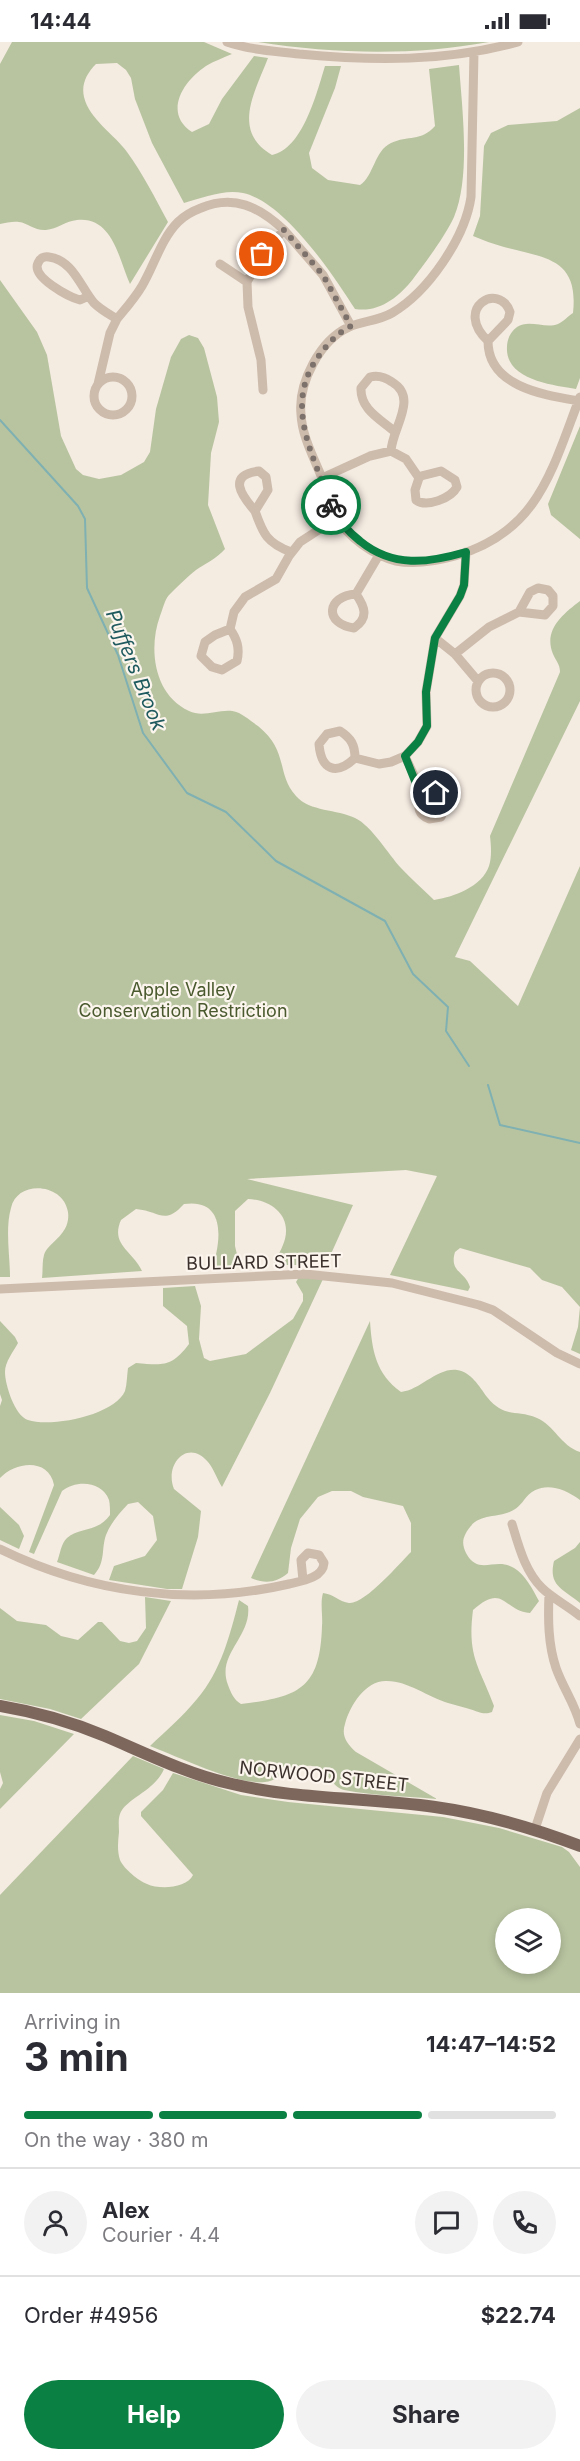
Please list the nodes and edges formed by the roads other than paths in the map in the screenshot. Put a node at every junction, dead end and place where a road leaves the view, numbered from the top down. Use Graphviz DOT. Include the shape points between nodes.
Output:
graph roads {
  1 [pos="227,42"];
  2 [pos="518,42"];
  3 [pos="474,52"];
  4 [pos="284,230"];
  5 [pos="220,264"];
  6 [pos="247,282"];
  7 [pos="89,296"];
  8 [pos="117,319"];
  9 [pos="351,326"];
  10 [pos="488,341"];
  11 [pos="98,384"];
  12 [pos="263,390"];
  13 [pos="579,399"];
  14 [pos="394,431"];
  15 [pos="391,451"];
  16 [pos="322,478"];
  17 [pos="419,478"];
  18 [pos="255,511"];
  19 [pos="337,518"];
  20 [pos="291,552"];
  21 [pos="466,552"];
  22 [pos="379,555"];
  23 [pos="356,594"];
  24 [pos="519,612"];
  25 [pos="230,629"];
  26 [pos="435,638"];
  27 [pos="455,654"];
  28 [pos="477,680"];
  29 [pos="405,756"];
  30 [pos="355,758"];
  31 [pos="419,791"];
  32 [pos="0,1289"];
  33 [pos="580,1365"];
  34 [pos="512,1524"];
  35 [pos="0,1549"];
  36 [pos="303,1580"];
  37 [pos="549,1594"];
  38 [pos="580,1616"];
  39 [pos="0,1706"];
  40 [pos="580,1724"];
  41 [pos="580,1739"];
  42 [pos="535,1829"];
  43 [pos="580,1846"];
  1 -- 3 [label="street" via="347,58 413,58"];
  2 -- 3 [label="street"];
  3 -- 9 [label="street" via="471,196 459,237 415,296 390,314"];
  4 -- 6 [label="street" via="262,254"];
  4 -- 8 [label="street" via="261,211 240,203 212,204 196,210 174,226 141,288"];
  4 -- 9 [label="street" via="323,275"];
  5 -- 6 [label="street"];
  6 -- 12 [label="street"];
  7 -- 7 [label="street" via="68,267 52,257 39,260 38,272 59,289 80,300"];
  7 -- 8 [label="street" via="100,309"];
  8 -- 11 [label="street"];
  9 -- 16 [label="street" via="335,337 315,361 301,396 303,427"];
  10 -- 10 [label="street" via="476,329 475,315 482,303 498,298 509,308 509,316"];
  10 -- 13 [label="street" via="495,364 513,383"];
  11 -- 11 [label="street" via="113,376 124,380 133,394 130,406 116,415 100,410 95,401"];
  13 -- 21 [label="street" via="559,453 530,509 512,527"];
  14 -- 14 [label="street" via="404,407 402,390 388,379 370,377 361,388 362,400"];
  14 -- 15 [label="street"];
  15 -- 16 [label="street"];
  15 -- 17 [label="street" via="406,459"];
  16 -- 19 [label="street"];
  17 -- 17 [label="street" via="441,471 455,480 457,487 454,493 423,505 415,495"];
  18 -- 20 [label="street" via="262,532 278,548"];
  19 -- 20 [label="street"];
  19 -- 22 [label="street"];
  20 -- 25 [label="street" via="274,580 241,601"];
  21 -- 22 [label="street" via="420,562"];
  21 -- 26 [label="street" via="464,585"];
  22 -- 23 [label="street"];
  24 -- 27 [label="street" via="489,627"];
  25 -- 25 [label="street" via="239,652 237,661 222,670 212,667 201,656 202,647 215,634"];
  26 -- 27 [label="street"];
  26 -- 29 [label="street" via="426,692 427,726"];
  27 -- 28 [label="street"];
  29 -- 30 [label="street" via="379,764"];
  29 -- 31 [label="street"];
  30 -- 30 [label="street" via="337,769 320,757 320,744 327,734 340,731 350,738"];
  32 -- 33 [label="street, BULLARD STREET" via="305,1274 348,1276 392,1282 493,1310"];
  34 -- 37 [label="street" via="528,1570"];
  35 -- 36 [label="street" via="71,1578 145,1593 260,1591"];
  37 -- 38 [label="street"];
  37 -- 40 [label="street" via="554,1661"];
  39 -- 42 [label="main road, NORWOOD STREET" via="87,1729 229,1784 281,1793 436,1807"];
  41 -- 42 [label="street" via="547,1793"];
  42 -- 43 [label="main road, NORWOOD STREET"];
}
